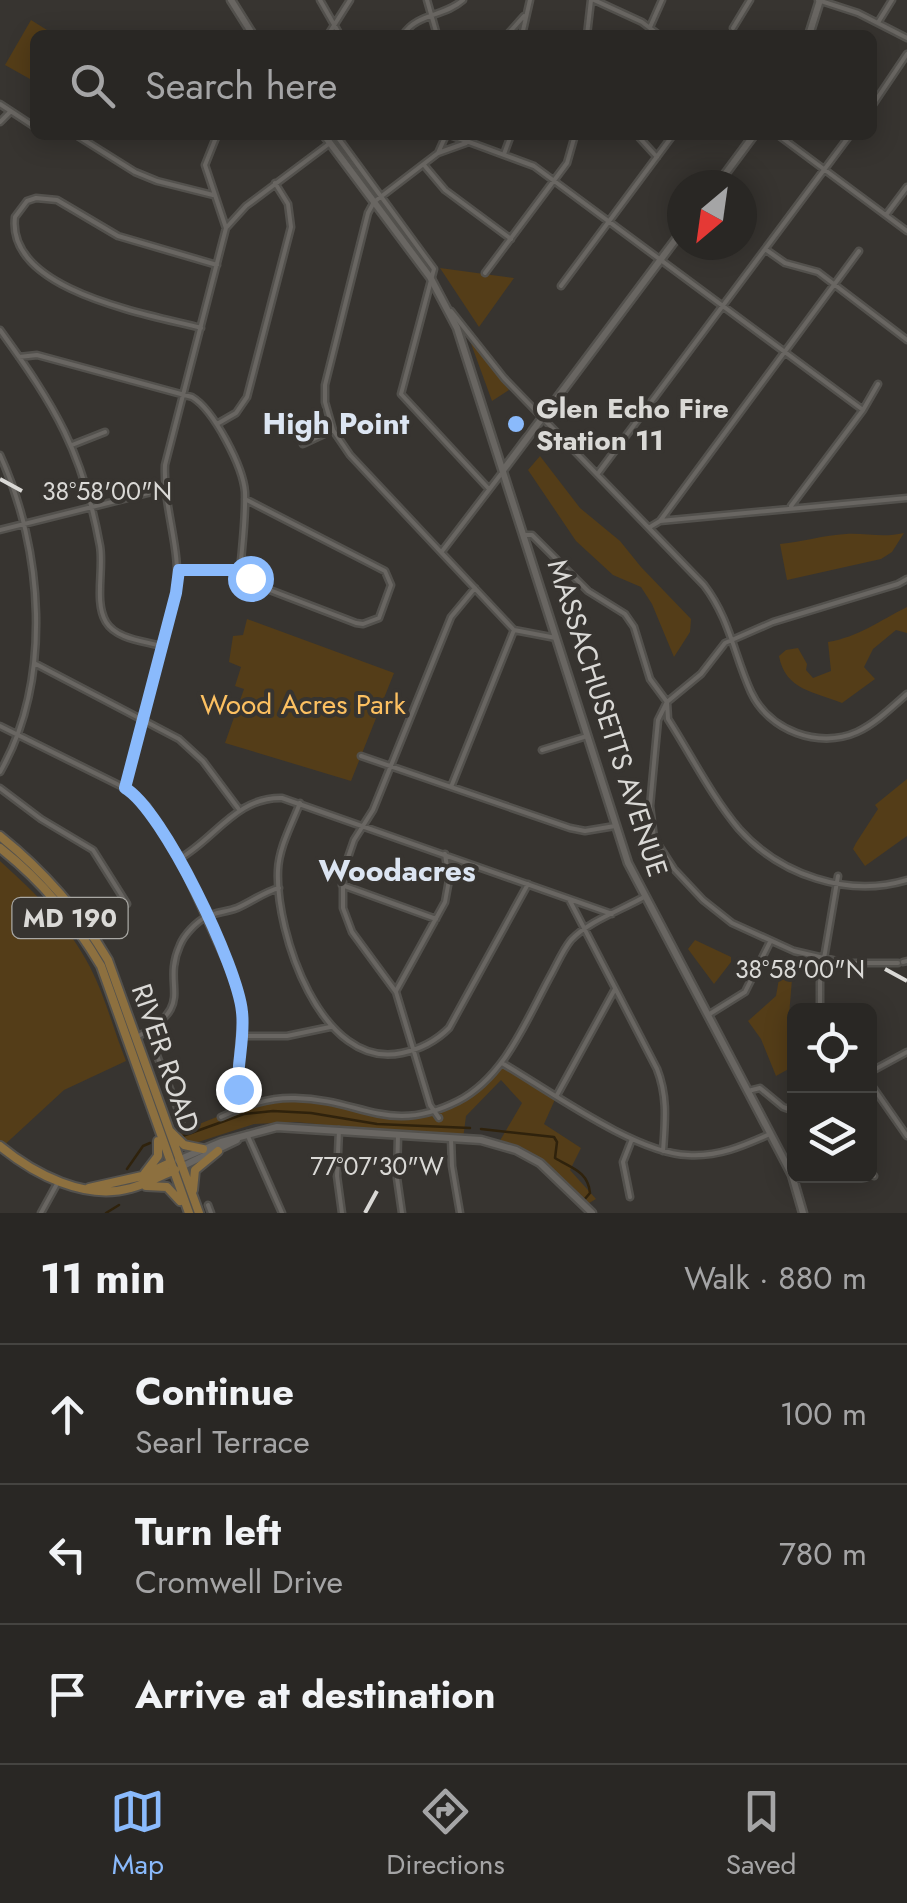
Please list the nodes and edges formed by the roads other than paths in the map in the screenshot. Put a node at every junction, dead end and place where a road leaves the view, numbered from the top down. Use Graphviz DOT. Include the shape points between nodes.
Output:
graph roads {
  1 [pos="231,0"];
  2 [pos="320,0"];
  3 [pos="350,0"];
  4 [pos="427,0"];
  5 [pos="463,0"];
  6 [pos="530,0"];
  7 [pos="593,0"];
  8 [pos="662,0"];
  9 [pos="750,0"];
  10 [pos="819,0"];
  11 [pos="892,0"];
  12 [pos="526,14"];
  13 [pos="432,16"];
  14 [pos="878,22"];
  15 [pos="336,27"];
  16 [pos="650,27"];
  17 [pos="732,28"];
  18 [pos="250,30"];
  19 [pos="333,30"];
  20 [pos="338,30"];
  21 [pos="407,30"];
  22 [pos="435,30"];
  23 [pos="512,30"];
  24 [pos="523,30"];
  25 [pos="588,30"];
  26 [pos="653,30"];
  27 [pos="810,30"];
  28 [pos="907,38"];
  29 [pos="907,54"];
  30 [pos="877,99"];
  31 [pos="0,104"];
  32 [pos="10,112"];
  33 [pos="0,122"];
  34 [pos="30,124"];
  35 [pos="84,140"];
  36 [pos="213,140"];
  37 [pos="328,140"];
  38 [pos="340,140"];
  39 [pos="445,140"];
  40 [pos="464,140"];
  41 [pos="509,140"];
  42 [pos="574,140"];
  43 [pos="642,140"];
  44 [pos="669,140"];
  45 [pos="750,140"];
  46 [pos="785,140"];
  47 [pos="846,140"];
  48 [pos="470,142"];
  49 [pos="330,143"];
  50 [pos="438,153"];
  51 [pos="504,154"];
  52 [pos="657,157"];
  53 [pos="424,165"];
  54 [pos="728,170"];
  55 [pos="824,170"];
  56 [pos="555,180"];
  57 [pos="276,183"];
  58 [pos="907,187"];
  59 [pos="213,195"];
  60 [pos="382,196"];
  61 [pos="374,202"];
  62 [pos="886,215"];
  63 [pos="610,220"];
  64 [pos="226,228"];
  65 [pos="907,231"];
  66 [pos="511,240"];
  67 [pos="764,249"];
  68 [pos="859,250"];
  69 [pos="667,251"];
  70 [pos="661,259"];
  71 [pos="218,265"];
  72 [pos="485,273"];
  73 [pos="430,277"];
  74 [pos="834,284"];
  75 [pos="561,286"];
  76 [pos="445,304"];
  77 [pos="724,304"];
  78 [pos="201,328"];
  79 [pos="0,330"];
  80 [pos="907,340"];
  81 [pos="785,350"];
  82 [pos="20,357"];
  83 [pos="878,384"];
  84 [pos="183,395"];
  85 [pos="863,410"];
  86 [pos="543,418"];
  87 [pos="217,424"];
  88 [pos="333,430"];
  89 [pos="105,432"];
  90 [pos="303,444"];
  91 [pos="72,445"];
  92 [pos="0,454"];
  93 [pos="504,470"];
  94 [pos="598,473"];
  95 [pos="164,489"];
  96 [pos="489,489"];
  97 [pos="907,498"];
  98 [pos="245,499"];
  99 [pos="91,506"];
  100 [pos="789,508"];
  101 [pos="660,521"];
  102 [pos="23,523"];
  103 [pos="650,527"];
  104 [pos="0,530"];
  105 [pos="524,535"];
  106 [pos="442,551"];
  107 [pos="179,570"];
  108 [pos="240,572"];
  109 [pos="907,578"];
  110 [pos="475,588"];
  111 [pos="514,630"];
  112 [pos="733,637"];
  113 [pos="556,638"];
  114 [pos="162,646"];
  115 [pos="34,662"];
  116 [pos="907,694"];
  117 [pos="667,702"];
  118 [pos="143,720"];
  119 [pos="0,726"];
  120 [pos="18,734"];
  121 [pos="586,736"];
  122 [pos="542,750"];
  123 [pos="361,756"];
  124 [pos="391,767"];
  125 [pos="0,772"];
  126 [pos="451,786"];
  127 [pos="0,788"];
  128 [pos="125,788"];
  129 [pos="300,804"];
  130 [pos="238,808"];
  131 [pos="364,825"];
  132 [pos="615,826"];
  133 [pos="0,836"];
  134 [pos="0,848"];
  135 [pos="446,854"];
  136 [pos="179,859"];
  137 [pos="838,876"];
  138 [pos="907,880"];
  139 [pos="528,884"];
  140 [pos="836,884"];
  141 [pos="342,886"];
  142 [pos="279,888"];
  143 [pos="568,898"];
  144 [pos="644,898"];
  145 [pos="127,904"];
  146 [pos="612,914"];
  147 [pos="206,917"];
  148 [pos="436,918"];
  149 [pos="584,930"];
  150 [pos="770,942"];
  151 [pos="824,958"];
  152 [pos="903,962"];
  153 [pos="615,989"];
  154 [pos="396,992"];
  155 [pos="821,1003"];
  156 [pos="708,1015"];
  157 [pos="157,1026"];
  158 [pos="331,1027"];
  159 [pos="136,1036"];
  160 [pos="241,1036"];
  161 [pos="414,1050"];
  162 [pos="907,1052"];
  163 [pos="502,1064"];
  164 [pos="877,1068"];
  165 [pos="748,1090"];
  166 [pos="877,1093"];
  167 [pos="557,1095"];
  168 [pos="241,1108"];
  169 [pos="787,1108"];
  170 [pos="435,1111"];
  171 [pos="221,1117"];
  172 [pos="154,1118"];
  173 [pos="440,1118"];
  174 [pos="182,1120"];
  175 [pos="166,1124"];
  176 [pos="339,1130"];
  177 [pos="247,1134"];
  178 [pos="398,1134"];
  179 [pos="770,1134"];
  180 [pos="907,1136"];
  181 [pos="452,1138"];
  182 [pos="632,1140"];
  183 [pos="0,1146"];
  184 [pos="203,1148"];
  185 [pos="218,1151"];
  186 [pos="663,1151"];
  187 [pos="175,1166"];
  188 [pos="142,1176"];
  189 [pos="58,1182"];
  190 [pos="89,1188"];
  191 [pos="129,1189"];
  192 [pos="630,1197"];
  193 [pos="195,1203"];
  194 [pos="208,1205"];
  195 [pos="40,1213"];
  196 [pos="188,1213"];
  197 [pos="199,1213"];
  198 [pos="211,1213"];
  199 [pos="282,1213"];
  200 [pos="342,1213"];
  201 [pos="402,1213"];
  202 [pos="460,1213"];
  203 [pos="592,1213"];
  204 [pos="803,1213"];
  1 -- 18 [label="main road"];
  2 -- 15 [label="street"];
  3 -- 15 [label="street"];
  4 -- 13 [label="street"];
  5 -- 13 [label="street"];
  6 -- 12 [label="street"];
  7 -- 16 [label="street"];
  7 -- 25 [label="street"];
  8 -- 16 [label="street"];
  9 -- 17 [label="street"];
  10 -- 14 [label="street"];
  10 -- 27 [label="main road"];
  11 -- 14 [label="street"];
  12 -- 23 [label="street"];
  12 -- 24 [label="street"];
  13 -- 21 [label="street"];
  13 -- 22 [label="street"];
  14 -- 28 [label="street"];
  15 -- 19 [label="street"];
  15 -- 20 [label="street"];
  16 -- 26 [label="street"];
  29 -- 30 [label="street"];
  31 -- 32 [label="street"];
  32 -- 33 [label="street"];
  32 -- 34 [label="street"];
  35 -- 59 [label="street" via="134,172"];
  36 -- 59 [label="street" via="206,165"];
  37 -- 49 [label="main road, MASSACHUSETTS AVENUE"];
  38 -- 60 [label="street, MASSACHUSETTS AVENUE"];
  39 -- 50 [label="street"];
  40 -- 48 [label="street"];
  41 -- 51 [label="street"];
  42 -- 56 [label="street"];
  43 -- 52 [label="street"];
  44 -- 52 [label="street"];
  45 -- 54 [label="main road"];
  46 -- 55 [label="street"];
  47 -- 55 [label="street"];
  48 -- 50 [label="street"];
  48 -- 51 [label="street"];
  49 -- 57 [label="street"];
  49 -- 61 [label="main road, MASSACHUSETTS AVENUE"];
  50 -- 53 [label="street"];
  51 -- 56 [label="street"];
  52 -- 63 [label="street"];
  53 -- 60 [label="street"];
  53 -- 66 [label="street" via="445,190"];
  55 -- 62 [label="street"];
  55 -- 67 [label="street"];
  56 -- 63 [label="street"];
  56 -- 66 [label="street"];
  57 -- 64 [label="street"];
  57 -- 87 [label="street" via="288,204 290,234 247,396 236,414"];
  58 -- 62 [label="street"];
  59 -- 64 [label="street"];
  60 -- 61 [label="street"];
  60 -- 73 [label="street, MASSACHUSETTS AVENUE" via="434,268"];
  61 -- 73 [label="main road, MASSACHUSETTS AVENUE"];
  61 -- 88 [label="street" via="326,370"];
  62 -- 65 [label="street"];
  63 -- 70 [label="street"];
  63 -- 75 [label="street"];
  64 -- 71 [label="street"];
  66 -- 72 [label="street"];
  67 -- 74 [label="street"];
  67 -- 77 [label="street"];
  68 -- 74 [label="street"];
  69 -- 70 [label="main road"];
  70 -- 77 [label="street"];
  70 -- 86 [label="main road"];
  71 -- 78 [label="street"];
  71 -- 78 [label="street" via="118,236 57,200 27,201 14,217 18,246 36,269 101,301"];
  73 -- 76 [label="main road, MASSACHUSETTS AVENUE"];
  73 -- 96 [label="street" via="401,394"];
  74 -- 80 [label="street"];
  74 -- 81 [label="street"];
  76 -- 86 [label="street"];
  76 -- 93 [label="main road, MASSACHUSETTS AVENUE"];
  77 -- 81 [label="street"];
  77 -- 94 [label="street"];
  78 -- 84 [label="street"];
  79 -- 82 [label="street"];
  81 -- 85 [label="street"];
  81 -- 101 [label="street"];
  82 -- 84 [label="street" via="37,354"];
  82 -- 91 [label="street"];
  83 -- 85 [label="street"];
  84 -- 87 [label="street" via="204,404"];
  84 -- 95 [label="street"];
  85 -- 100 [label="street"];
  86 -- 93 [label="main road"];
  86 -- 94 [label="street"];
  87 -- 98 [label="street"];
  88 -- 90 [label="street"];
  88 -- 106 [label="street"];
  89 -- 91 [label="street"];
  91 -- 99 [label="street"];
  92 -- 102 [label="street"];
  93 -- 96 [label="street"];
  93 -- 105 [label="main road, MASSACHUSETTS AVENUE"];
  94 -- 103 [label="street"];
  95 -- 99 [label="street"];
  95 -- 107 [label="street"];
  96 -- 106 [label="street"];
  97 -- 100 [label="street"];
  98 -- 108 [label="street"];
  98 -- 108 [label="street" via="380,567 392,585 379,618 363,624 262,587"];
  99 -- 102 [label="street"];
  99 -- 114 [label="street" via="103,617 114,632"];
  100 -- 101 [label="street"];
  101 -- 103 [label="street"];
  102 -- 104 [label="street"];
  102 -- 115 [label="street" via="36,599"];
  103 -- 112 [label="street" via="714,597"];
  105 -- 113 [label="main road, MASSACHUSETTS AVENUE"];
  105 -- 117 [label="street" via="588,591 626,614 650,679"];
  106 -- 110 [label="street"];
  107 -- 108 [label="street"];
  107 -- 114 [label="street"];
  109 -- 112 [label="street"];
  110 -- 111 [label="street"];
  110 -- 124 [label="street" via="451,617"];
  111 -- 113 [label="street"];
  111 -- 126 [label="street"];
  112 -- 116 [label="street" via="756,701 800,735 844,737"];
  112 -- 117 [label="street"];
  113 -- 121 [label="main road, MASSACHUSETTS AVENUE"];
  114 -- 118 [label="street"];
  115 -- 118 [label="street"];
  115 -- 120 [label="street"];
  117 -- 140 [label="street" via="668,719 738,828 780,862"];
  117 -- 150 [label="street" via="658,720 650,806 654,838 703,900"];
  118 -- 128 [label="street"];
  118 -- 130 [label="street" via="193,750"];
  119 -- 120 [label="street"];
  120 -- 125 [label="street"];
  120 -- 128 [label="street"];
  121 -- 122 [label="street"];
  121 -- 132 [label="main road, MASSACHUSETTS AVENUE"];
  123 -- 124 [label="street"];
  124 -- 126 [label="street"];
  124 -- 131 [label="street"];
  126 -- 132 [label="street" via="577,830"];
  127 -- 145 [label="street" via="93,850"];
  128 -- 136 [label="street" via="147,806"];
  129 -- 130 [label="street" via="266,798"];
  129 -- 131 [label="street"];
  129 -- 142 [label="street" via="280,858"];
  130 -- 136 [label="street"];
  131 -- 135 [label="street"];
  131 -- 141 [label="street" via="348,854"];
  132 -- 144 [label="main road, MASSACHUSETTS AVENUE"];
  133 -- 159 [label="main road, RIVER ROAD / MD 190" via="86,924 108,960"];
  134 -- 172 [label="main road, RIVER ROAD / MD 190" via="53,894 101,966"];
  135 -- 139 [label="street"];
  135 -- 148 [label="street" via="448,891"];
  136 -- 147 [label="street"];
  137 -- 140 [label="street"];
  138 -- 140 [label="street" via="873,887"];
  139 -- 143 [label="street"];
  139 -- 161 [label="street" via="449,1028"];
  140 -- 151 [label="street"];
  141 -- 148 [label="street"];
  141 -- 154 [label="street" via="352,932"];
  142 -- 147 [label="street"];
  142 -- 158 [label="street" via="290,950"];
  143 -- 146 [label="street"];
  143 -- 149 [label="street"];
  144 -- 146 [label="street"];
  144 -- 156 [label="main road, MASSACHUSETTS AVENUE"];
  146 -- 149 [label="street"];
  147 -- 157 [label="street" via="180,944 174,1001"];
  147 -- 160 [label="street" via="238,988"];
  148 -- 154 [label="street"];
  149 -- 153 [label="street"];
  149 -- 163 [label="street" via="566,948"];
  150 -- 151 [label="street"];
  150 -- 156 [label="street" via="745,992"];
  151 -- 152 [label="street"];
  151 -- 155 [label="street"];
  153 -- 167 [label="street"];
  153 -- 186 [label="street" via="664,1088"];
  154 -- 161 [label="street"];
  156 -- 165 [label="main road, MASSACHUSETTS AVENUE"];
  157 -- 159 [label="street"];
  157 -- 174 [label="street, RIVER ROAD" via="156,1053"];
  158 -- 160 [label="street"];
  158 -- 161 [label="street" via="369,1053"];
  159 -- 175 [label="main road, RIVER ROAD / MD 190"];
  160 -- 168 [label="street"];
  161 -- 170 [label="street"];
  162 -- 164 [label="street"];
  163 -- 167 [label="street"];
  163 -- 170 [label="street" via="475,1091"];
  165 -- 169 [label="street" via="760,1088"];
  165 -- 179 [label="main road, MASSACHUSETTS AVENUE"];
  166 -- 180 [label="street"];
  167 -- 182 [label="street"];
  168 -- 170 [label="street" via="297,1098 386,1116"];
  168 -- 171 [label="street"];
  170 -- 173 [label="street"];
  172 -- 187 [label="main road, RIVER ROAD / MD 190"];
  172 -- 188 [label="main road" via="158,1156"];
  175 -- 184 [label="main road" via="184,1146"];
  175 -- 187 [label="main road, RIVER ROAD / MD 190"];
  176 -- 177 [label="main road" via="277,1126"];
  176 -- 178 [label="main road"];
  176 -- 200 [label="street"];
  177 -- 184 [label="main road"];
  177 -- 185 [label="main road"];
  177 -- 199 [label="street"];
  178 -- 181 [label="main road"];
  178 -- 201 [label="street"];
  179 -- 186 [label="street" via="715,1154"];
  179 -- 204 [label="main road, MASSACHUSETTS AVENUE"];
  181 -- 202 [label="street"];
  181 -- 203 [label="main road" via="529,1156"];
  182 -- 186 [label="street"];
  182 -- 192 [label="street" via="623,1162"];
  183 -- 189 [label="main road"];
  184 -- 187 [label="main road"];
  185 -- 187 [label="main road"];
  185 -- 193 [label="main road" via="194,1174"];
  187 -- 188 [label="main road"];
  187 -- 191 [label="main road"];
  187 -- 193 [label="main road, RIVER ROAD / MD 190"];
  187 -- 196 [label="main road, RIVER ROAD / MD 190"];
  188 -- 190 [label="main road"];
  189 -- 190 [label="main road"];
  189 -- 195 [label="street"];
  190 -- 191 [label="main road"];
  191 -- 196 [label="main road" via="167,1187"];
  193 -- 197 [label="main road, RIVER ROAD / MD 190"];
  194 -- 198 [label="street"];
}
